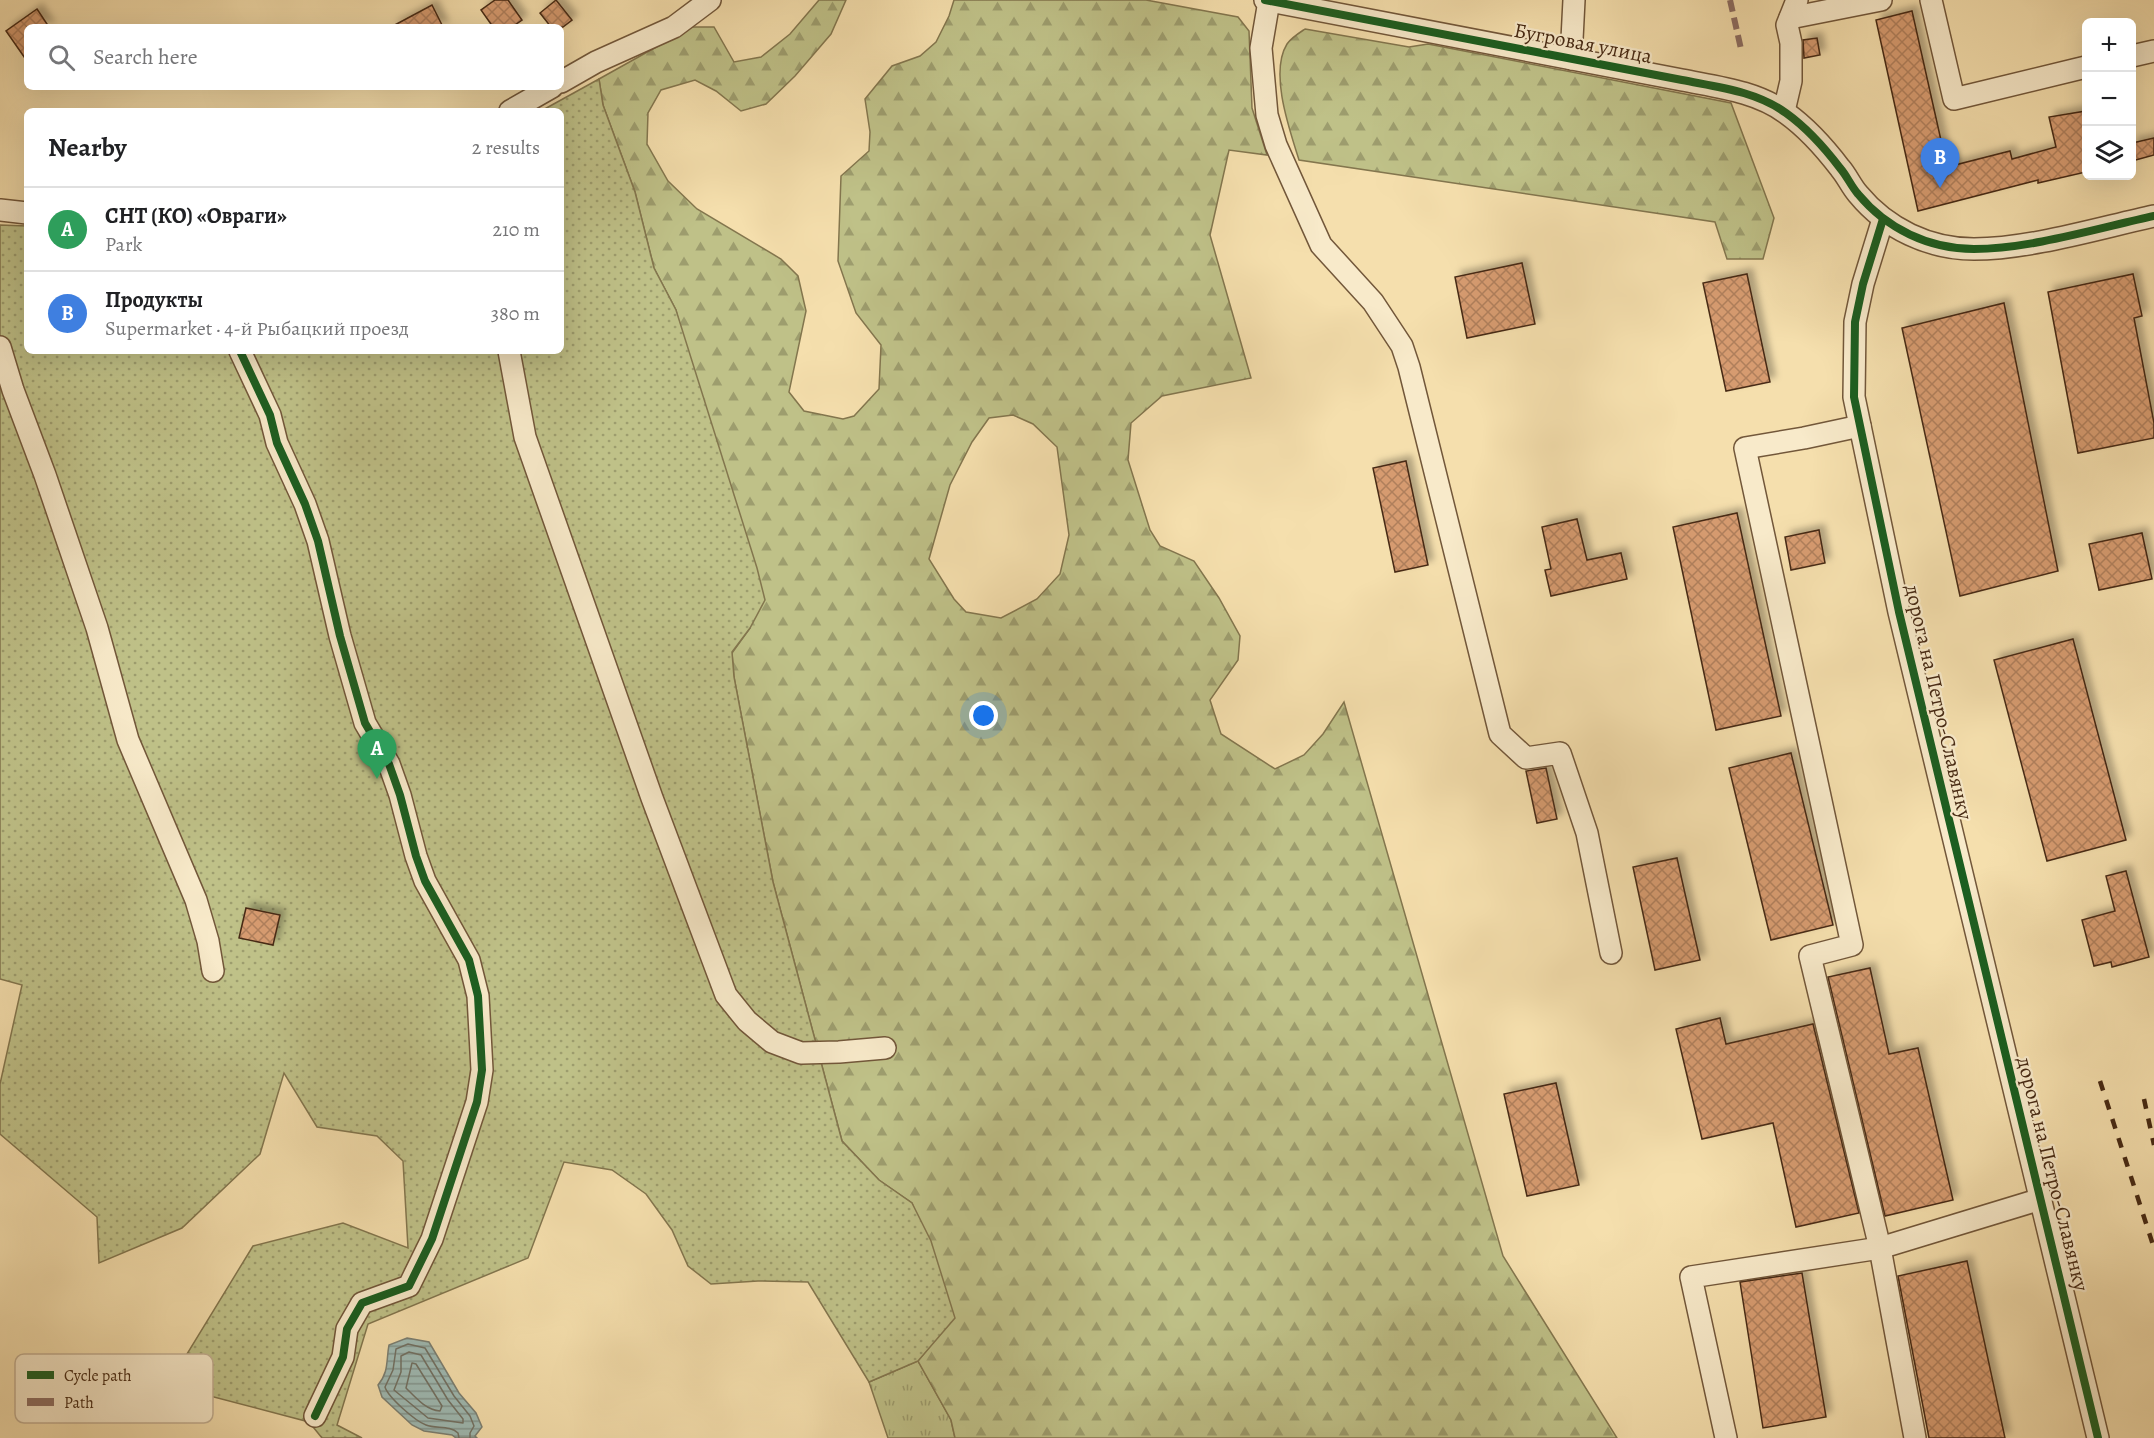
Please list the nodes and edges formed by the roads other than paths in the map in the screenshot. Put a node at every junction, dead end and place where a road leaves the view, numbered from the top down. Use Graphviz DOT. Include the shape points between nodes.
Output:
graph roads {
  1 [pos="710,0"];
  2 [pos="1267,0"];
  3 [pos="1574,0"];
  4 [pos="1881,0"];
  5 [pos="1931,0"];
  6 [pos="1794,9"];
  7 [pos="2154,51"];
  8 [pos="2136,55"];
  9 [pos="1571,59"];
  10 [pos="2082,68"];
  11 [pos="564,80"];
  12 [pos="547,90"];
  13 [pos="515,108"];
  14 [pos="1784,111"];
  15 [pos="0,210"];
  16 [pos="24,213"];
  17 [pos="2154,216"];
  18 [pos="1883,219"];
  19 [pos="0,347"];
  20 [pos="241,354"];
  21 [pos="510,354"];
  22 [pos="1860,426"];
  23 [pos="1611,953"];
  24 [pos="213,971"];
  25 [pos="885,1048"];
  26 [pos="2041,1199"];
  27 [pos="1880,1248"];
  28 [pos="315,1416"];
  29 [pos="1726,1438"];
  30 [pos="1915,1438"];
  31 [pos="2098,1438"];
  1 -- 11 [label="street" via="674,27"];
  2 -- 9 [label="street, Бугровая улица"];
  2 -- 23 [label="street" via="1261,48 1267,115 1276,145 1321,244 1373,302 1402,346 1500,734 1526,758 1560,753 1587,833"];
  3 -- 9 [label="street"];
  4 -- 6 [label="street"];
  5 -- 10 [label="street" via="1954,99"];
  6 -- 14 [label="street" via="1787,25 1791,81"];
  7 -- 8 [label="street"];
  9 -- 14 [label="street, Бугровая улица" via="1735,91"];
  12 -- 13 [label="street"];
  14 -- 18 [label="street" via="1826,149 1858,194"];
  15 -- 16 [label="street"];
  17 -- 18 [label="street" via="2033,243 1974,249 1908,235"];
  18 -- 22 [label="street, дорога на Петро-Славянку" via="1855,322 1854,397"];
  19 -- 24 [label="street" via="97,628 128,740 196,900"];
  20 -- 28 [label="street" via="270,415 277,443 318,541 365,723 396,784 425,881 469,960 482,1036 477,1102 432,1239 409,1286 362,1303 347,1329 343,1357"];
  21 -- 25 [label="street" via="525,437 726,995 747,1022 772,1042 801,1053"];
  22 -- 26 [label="street, дорога на Петро-Славянку" via="1899,612"];
  22 -- 27 [label="street" via="1745,448 1852,945 1810,956"];
  26 -- 27 [label="street"];
  26 -- 31 [label="street, дорога на Петро-Славянку"];
  27 -- 29 [label="street" via="1691,1277"];
  27 -- 30 [label="street"];
}
